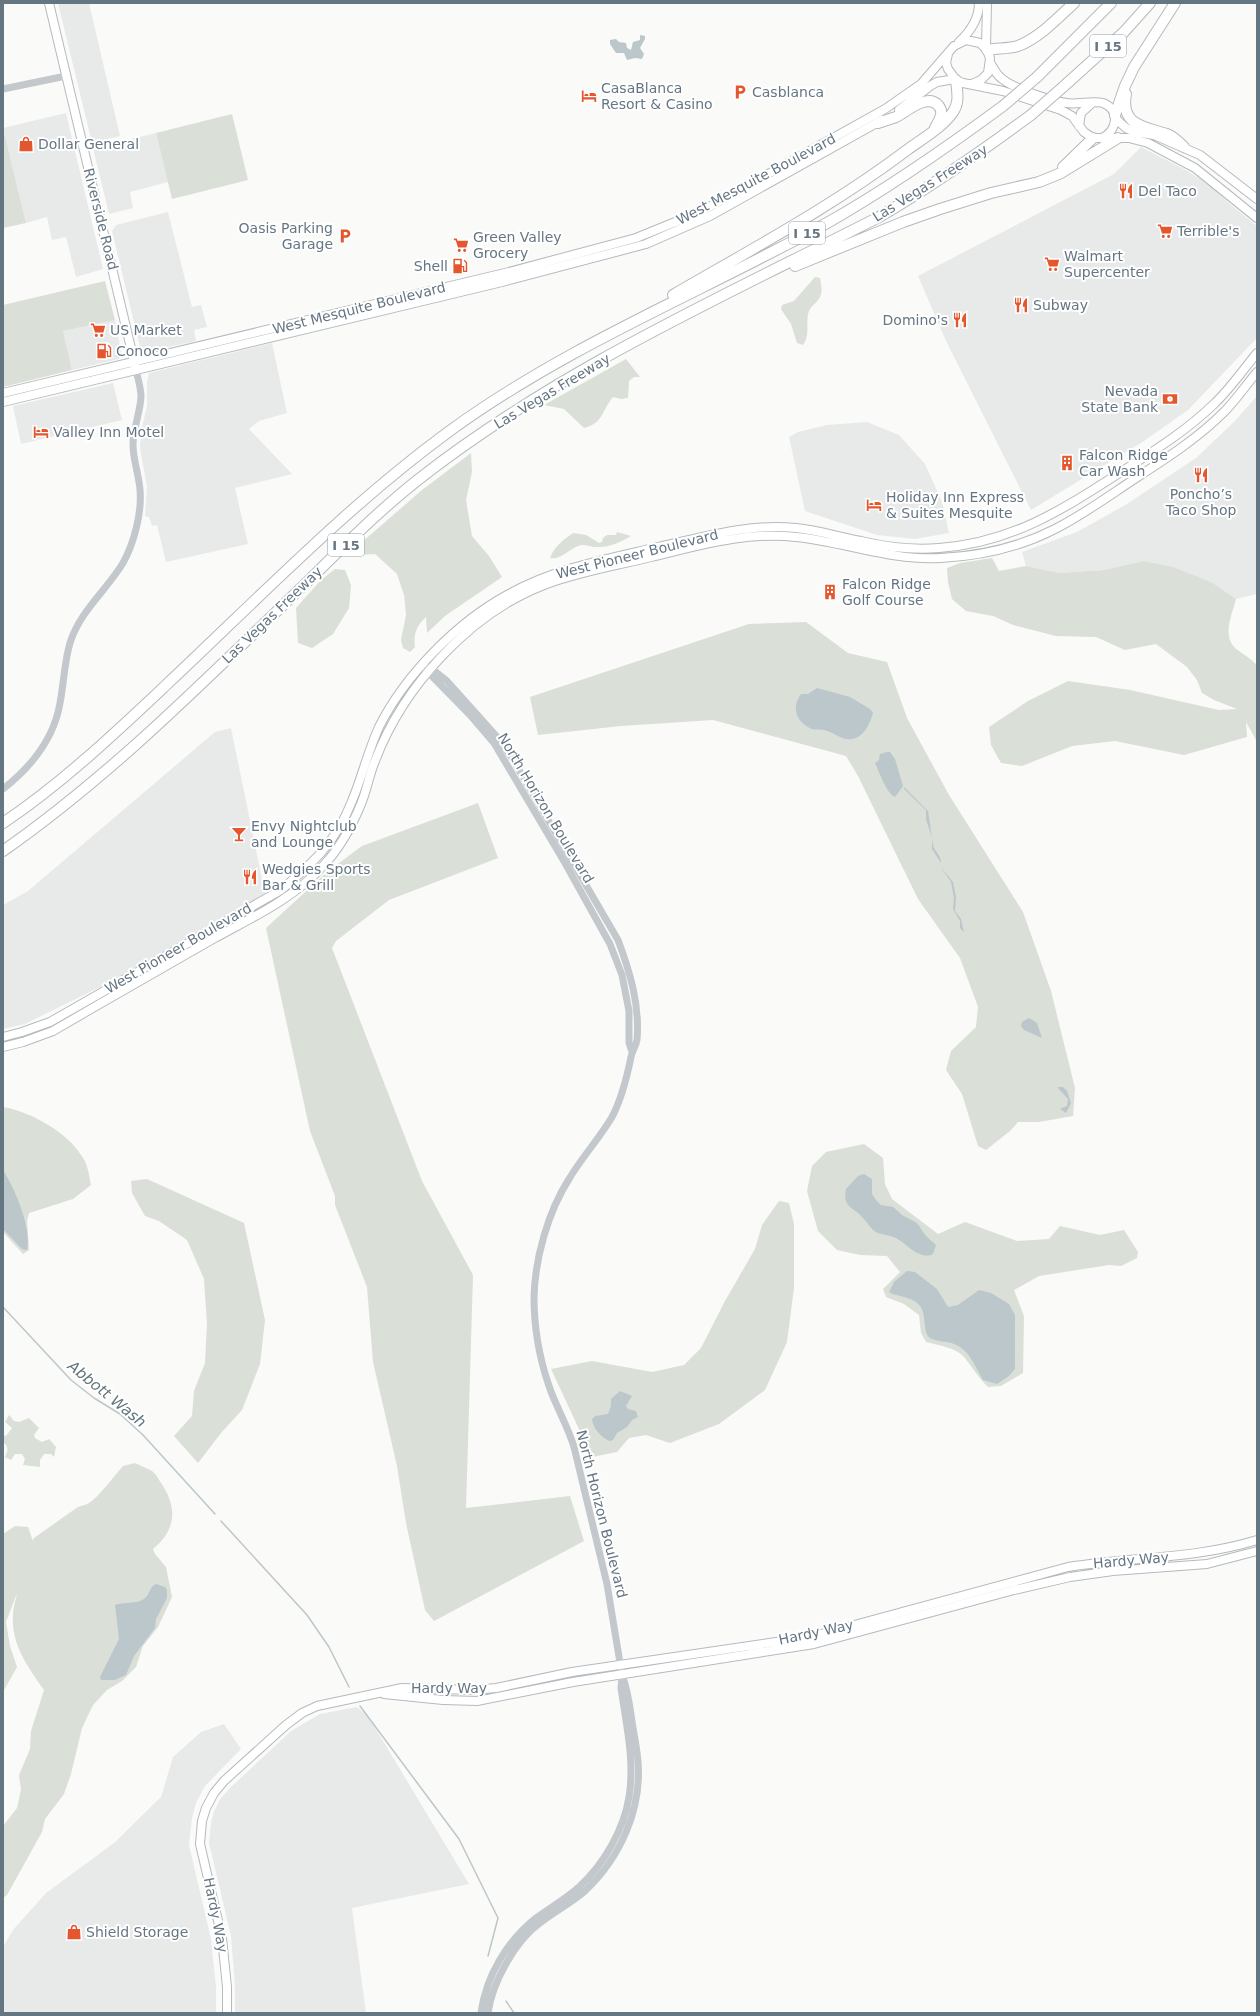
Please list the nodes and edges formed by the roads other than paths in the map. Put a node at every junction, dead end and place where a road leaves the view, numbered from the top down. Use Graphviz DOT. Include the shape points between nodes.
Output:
graph roads {
  1 [pos="49,3"];
  2 [pos="979,3"];
  3 [pos="987,3"];
  4 [pos="1074,3"];
  5 [pos="1111,3"];
  6 [pos="1150,3"];
  7 [pos="1175,3"];
  8 [pos="959,42"];
  9 [pos="949,51"];
  10 [pos="988,55"];
  11 [pos="1134,67"];
  12 [pos="66,76"];
  13 [pos="955,80"];
  14 [pos="972,84"];
  15 [pos="3,89"];
  16 [pos="1092,103"];
  17 [pos="1115,117"];
  18 [pos="878,123"];
  19 [pos="1079,126"];
  20 [pos="934,129"];
  21 [pos="1095,138"];
  22 [pos="1118,138"];
  23 [pos="1184,147"];
  24 [pos="1054,176"];
  25 [pos="1257,199"];
  26 [pos="1257,218"];
  27 [pos="509,272"];
  28 [pos="502,282"];
  29 [pos="729,293"];
  30 [pos="599,339"];
  31 [pos="1257,353"];
  32 [pos="136,366"];
  33 [pos="1257,372"];
  34 [pos="3,393"];
  35 [pos="3,402"];
  36 [pos="1165,443"];
  37 [pos="1157,449"];
  38 [pos="1171,454"];
  39 [pos="1164,460"];
  40 [pos="422,666"];
  41 [pos="430,671"];
  42 [pos="3,789"];
  43 [pos="3,823"];
  44 [pos="3,851"];
  45 [pos="3,1037"];
  46 [pos="3,1047"];
  47 [pos="1257,1540"];
  48 [pos="1257,1551"];
  49 [pos="621,1665"];
  50 [pos="622,1674"];
  51 [pos="370,1694"];
  52 [pos="226,2013"];
  53 [pos="481,2013"];
  54 [pos="488,2013"];
  1 -- 12 [label="main road, Riverside Road"];
  2 -- 8 [label="main road" via="976,22"];
  3 -- 10 [label="main road"];
  4 -- 10 [label="highway" via="1024,43"];
  5 -- 30 [label="highway, Las Vegas Freeway / I 15, bridge" via="1037,77 1003,106 873,197 826,224"];
  6 -- 29 [label="highway, Las Vegas Freeway / I 15, bridge" via="1124,32 1063,87 984,149 879,217"];
  7 -- 11 [label="highway"];
  8 -- 9 [label="main road"];
  8 -- 10 [label="main road" via="973,40"];
  9 -- 13 [label="main road" via="946,63 948,72"];
  9 -- 27 [label="main road, West Mesquite Boulevard" via="909,94 700,212 636,238"];
  10 -- 14 [label="main road" via="988,73"];
  10 -- 16 [label="main road" via="1000,78 1010,85 1066,103"];
  11 -- 17 [label="highway"];
  11 -- 23 [label="highway" via="1125,99 1130,118 1145,129 1167,134"];
  12 -- 15 [label="street"];
  12 -- 32 [label="main road, Riverside Road"];
  13 -- 14 [label="main road" via="963,84"];
  13 -- 18 [label="main road, West Mesquite Boulevard" via="937,82"];
  13 -- 20 [label="highway" via="958,96 954,111"];
  14 -- 19 [label="main road" via="1061,110 1072,116"];
  16 -- 17 [label="main road" via="1104,104"];
  16 -- 19 [label="main road" via="1081,113"];
  17 -- 21 [label="main road" via="1111,131 1107,135"];
  17 -- 23 [label="main road" via="1126,128 1154,135"];
  18 -- 20 [label="highway" via="931,101 936,103 941,111 940,121"];
  18 -- 28 [label="main road, West Mesquite Boulevard" via="710,216 675,232 613,254"];
  19 -- 21 [label="main road"];
  20 -- 30 [label="highway" via="870,179 832,203"];
  21 -- 22 [label="main road"];
  21 -- 24 [label="highway"];
  22 -- 24 [label="highway"];
  22 -- 26 [label="main road" via="1148,143 1175,156 1195,168"];
  23 -- 25 [label="main road" via="1216,166"];
  24 -- 29 [label="highway" via="948,206 903,222"];
  27 -- 28 [label="main road"];
  27 -- 32 [label="main road, West Mesquite Boulevard"];
  28 -- 32 [label="main road, West Mesquite Boulevard"];
  29 -- 44 [label="highway, Las Vegas Freeway / I 15" via="633,342 528,402 418,480 370,521 137,745 78,795"];
  30 -- 43 [label="highway, Las Vegas Freeway / I 15" via="516,386 407,462 355,507 121,728 63,779"];
  31 -- 36 [label="main road, West Pioneer Boulevard" via="1216,401 1192,424"];
  32 -- 34 [label="main road, West Mesquite Boulevard"];
  32 -- 35 [label="main road, West Mesquite Boulevard"];
  32 -- 42 [label="street" via="141,396 133,445 140,491 132,542 123,562 76,627 68,651 56,720 43,748 20,776"];
  33 -- 38 [label="main road, West Pioneer Boulevard" via="1226,410 1201,433"];
  36 -- 37 [label="main road, West Pioneer Boulevard"];
  36 -- 38 [label="main road"];
  37 -- 39 [label="main road"];
  37 -- 40 [label="main road, West Pioneer Boulevard" via="1049,517 998,538 970,544 911,548 860,541 813,530 765,527 735,530 570,567 506,595 468,621"];
  38 -- 39 [label="main road, West Pioneer Boulevard"];
  39 -- 41 [label="main road, West Pioneer Boulevard" via="1055,529 1004,549 971,556 913,558 883,555 810,538 765,536 734,538 573,575 540,587 508,603 472,628 447,650"];
  40 -- 41 [label="street, North Horizon Boulevard"];
  40 -- 45 [label="main road, West Pioneer Boulevard" via="402,689 379,727 352,801 334,837 314,862 282,890 50,1022"];
  41 -- 46 [label="main road, West Pioneer Boulevard" via="409,698 387,734 375,761 362,803 343,840 322,867 285,898 53,1031"];
  41 -- 49 [label="street, North Horizon Boulevard" via="494,743 610,944 622,975 628,1004 629,1043 632,1052 627,1078 613,1115 568,1180 544,1233 534,1296 541,1359 549,1387 574,1447 607,1584"];
  47 -- 49 [label="main road, Hardy Way" via="1234,1547 1171,1557 1111,1560 1068,1567 810,1637"];
  48 -- 50 [label="main road, Hardy Way" via="1206,1564 1070,1577 814,1644"];
  49 -- 50 [label="street, North Horizon Boulevard"];
  49 -- 51 [label="main road, Hardy Way" via="496,1688 402,1688"];
  50 -- 51 [label="main road, Hardy Way" via="477,1701"];
  50 -- 53 [label="street, North Horizon Boulevard" via="621,1688 631,1764 629,1797 620,1829 603,1860 581,1886 534,1920 511,1942 491,1977"];
  50 -- 54 [label="street, North Horizon Boulevard" via="627,1687 638,1762 637,1797 626,1833 609,1865 584,1892 538,1924 517,1947 500,1975"];
  51 -- 52 [label="main road, Hardy Way" via="317,1706 286,1725 224,1781 206,1808 200,1844 222,1938 227,1987"];
}
